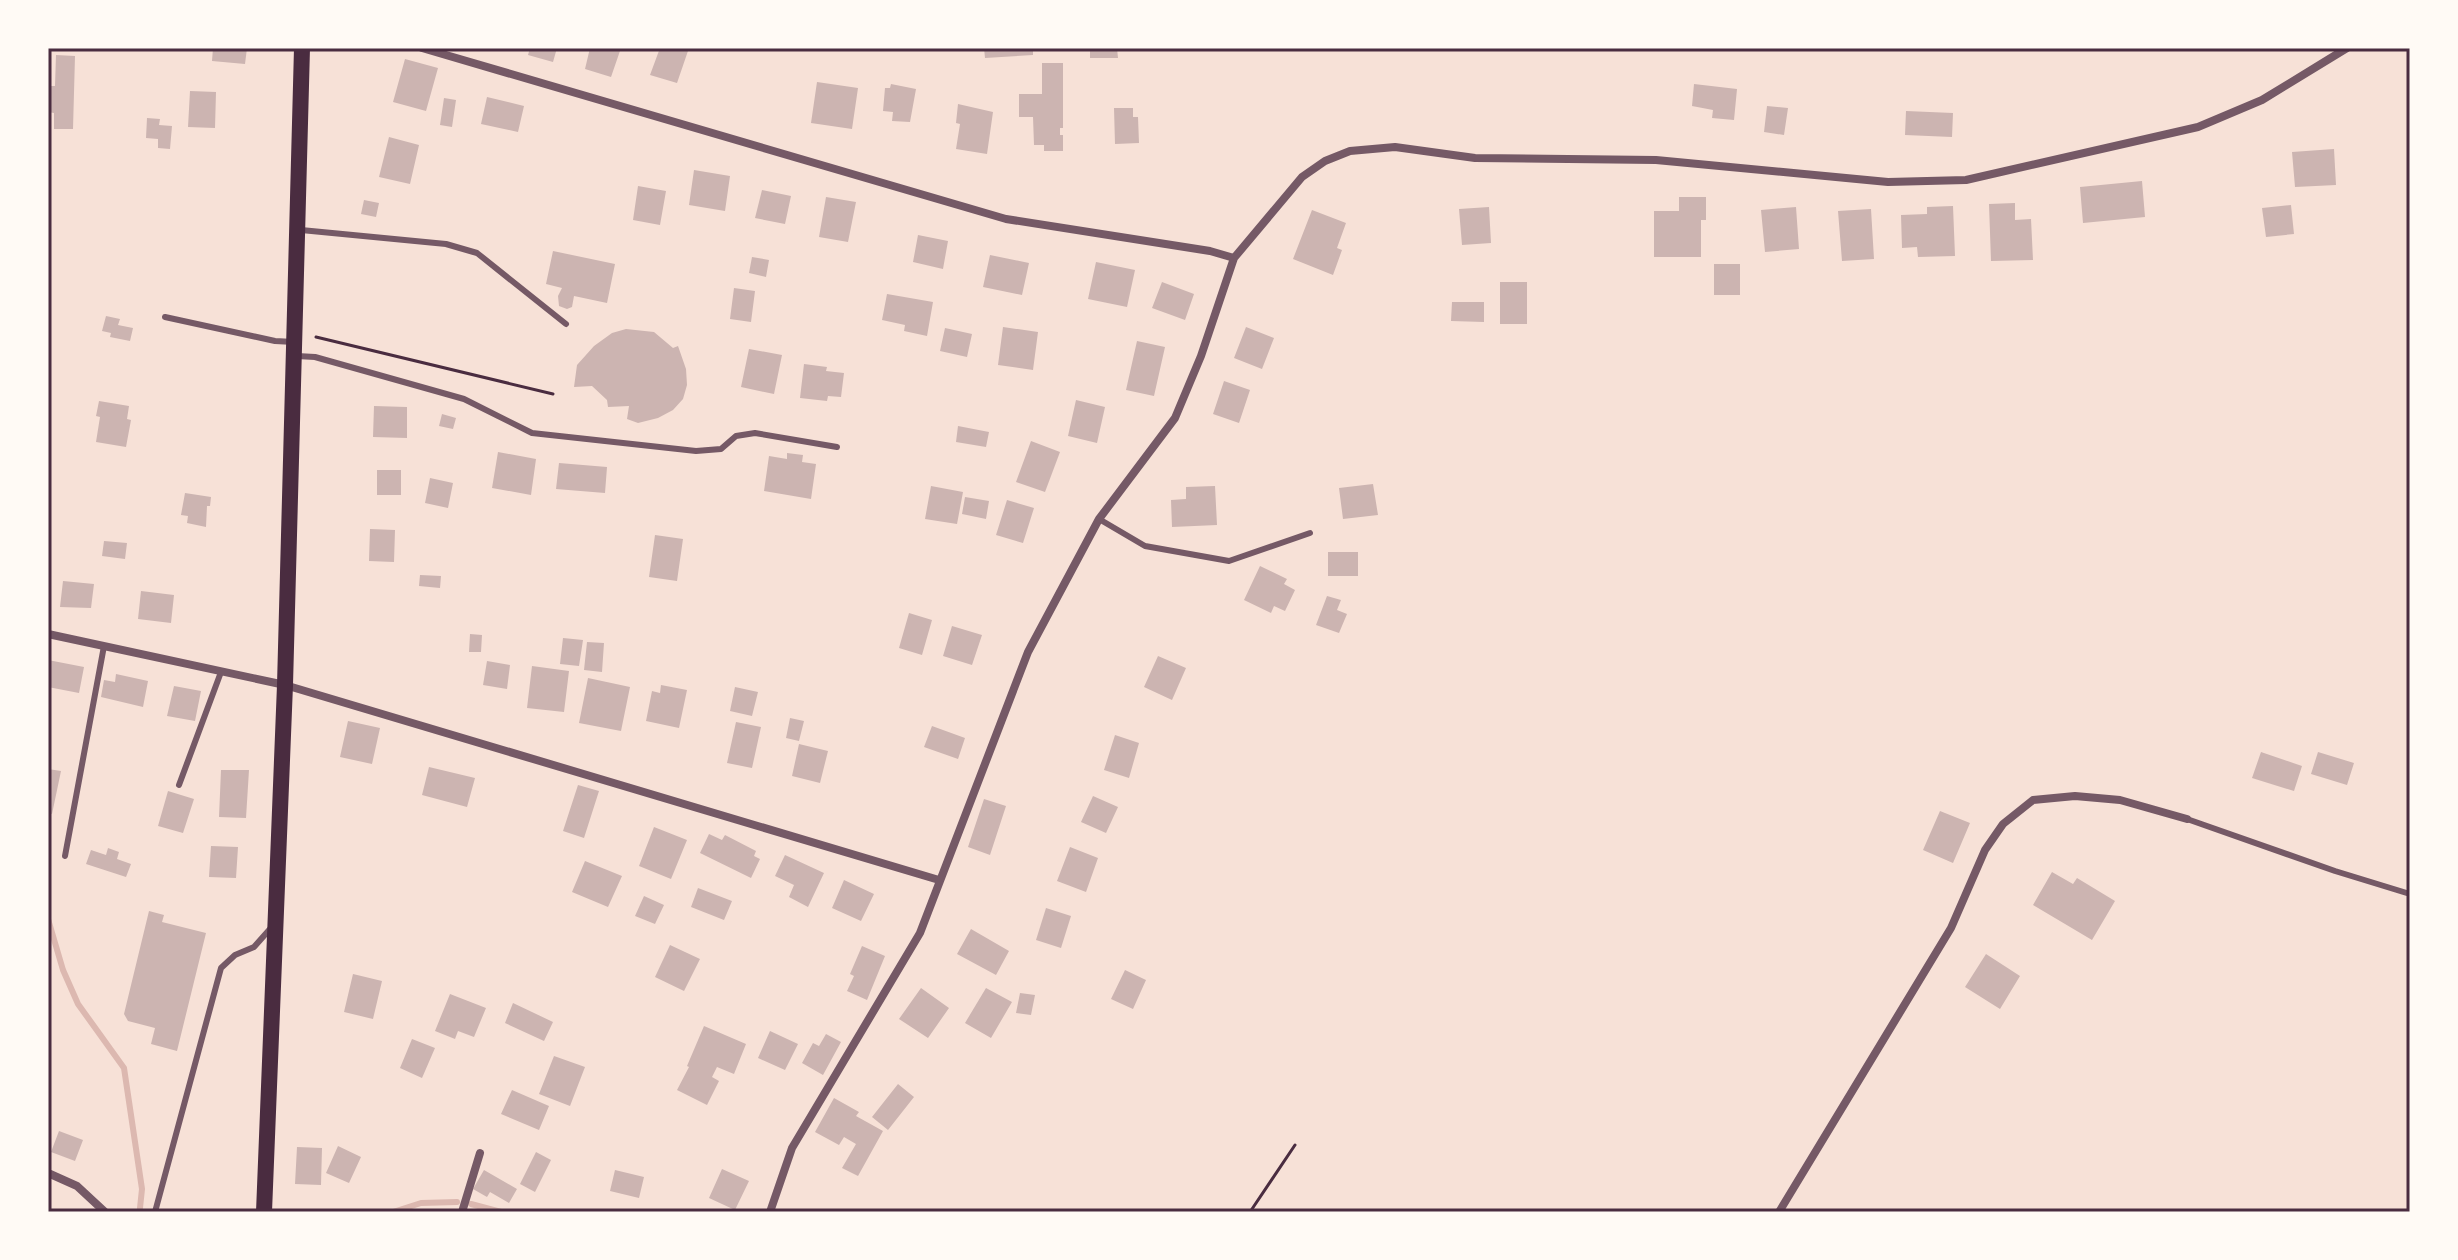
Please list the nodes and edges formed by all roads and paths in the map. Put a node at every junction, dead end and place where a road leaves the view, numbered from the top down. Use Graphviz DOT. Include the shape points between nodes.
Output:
graph roads {
  1 [pos="302,48"];
  2 [pos="422,48"];
  3 [pos="2347,48"];
  4 [pos="297,230"];
  5 [pos="1234,258"];
  6 [pos="165,317"];
  7 [pos="566,324"];
  8 [pos="316,337"];
  9 [pos="294,349"];
  10 [pos="553,394"];
  11 [pos="837,447"];
  12 [pos="1099,519"];
  13 [pos="1310,533"];
  14 [pos="48,634"];
  15 [pos="104,646"];
  16 [pos="221,672"];
  17 [pos="285,685"];
  18 [pos="179,785"];
  19 [pos="2187,819"];
  20 [pos="65,856"];
  21 [pos="939,880"];
  22 [pos="2410,894"];
  23 [pos="275,923"];
  24 [pos="1295,1145"];
  25 [pos="480,1153"];
  26 [pos="48,1173"];
  27 [pos="105,1212"];
  28 [pos="155,1212"];
  29 [pos="264,1212"];
  30 [pos="462,1212"];
  31 [pos="770,1212"];
  32 [pos="1250,1212"];
  33 [pos="1779,1212"];
  1 -- 4 [label="main road"];
  2 -- 5 [label="street" via="1006,219"];
  3 -- 5 [label="street" via="2262,100 2198,127 1966,180 1888,182 1656,160 1475,158 1395,147 1350,151 1302,177"];
  4 -- 7 [label="lane" via="466,248"];
  4 -- 9 [label="main road"];
  5 -- 12 [label="street" via="1175,418"];
  6 -- 9 [label="lane"];
  8 -- 10 [label="path"];
  9 -- 11 [label="lane" via="464,399 532,433 696,451 721,449 736,436 755,433"];
  9 -- 17 [label="main road"];
  12 -- 13 [label="lane" via="1145,546 1229,561"];
  12 -- 21 [label="street" via="1028,652"];
  14 -- 15 [label="street"];
  15 -- 16 [label="street"];
  15 -- 20 [label="lane"];
  16 -- 17 [label="street"];
  16 -- 18 [label="lane"];
  17 -- 21 [label="street"];
  17 -- 23 [label="main road"];
  19 -- 22 [label="lane"];
  19 -- 33 [label="street" via="2120,800 2075,796 2033,800 2003,824 1985,850 1951,928"];
  21 -- 31 [label="street" via="920,933 792,1148"];
  23 -- 28 [label="lane" via="254,947 221,968"];
  23 -- 29 [label="main road"];
  24 -- 32 [label="path"];
  25 -- 30 [label="street"];
  26 -- 27 [label="street" via="77,1186"];
}
